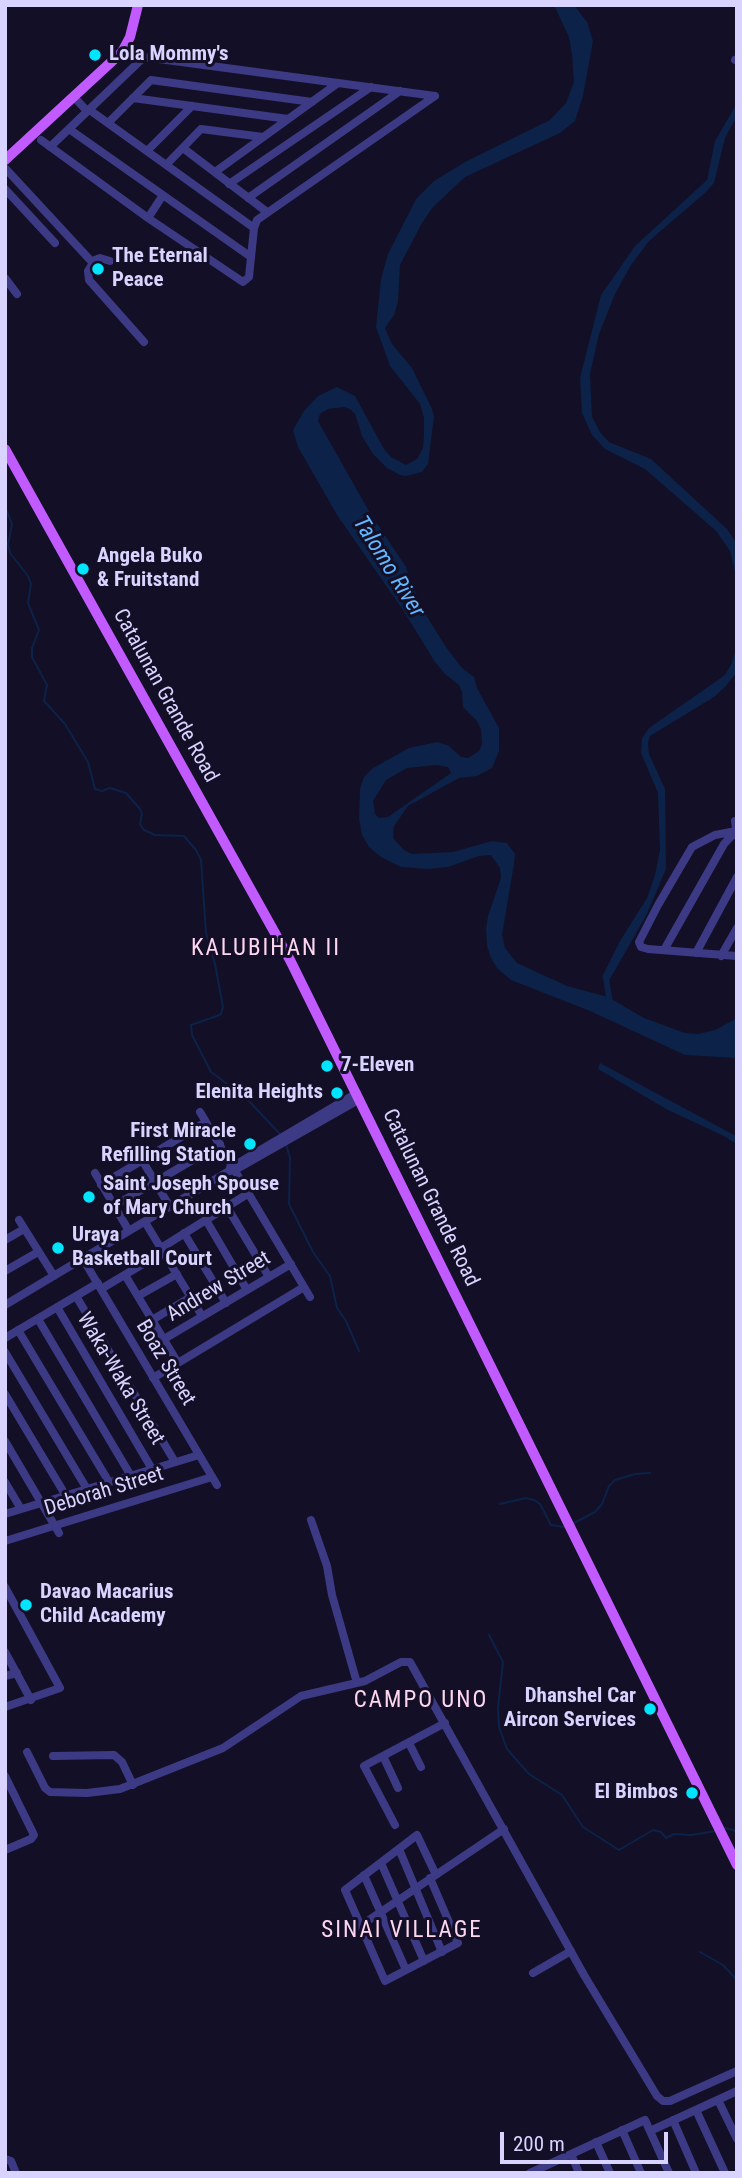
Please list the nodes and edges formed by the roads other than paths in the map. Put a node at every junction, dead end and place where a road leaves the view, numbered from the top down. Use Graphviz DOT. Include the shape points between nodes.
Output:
graph roads {
  1 [pos="138,5"];
  2 [pos="338,83"];
  3 [pos="371,87"];
  4 [pos="401,91"];
  5 [pos="76,95"];
  6 [pos="133,98"];
  7 [pos="312,102"];
  8 [pos="192,106"];
  9 [pos="90,110"];
  10 [pos="288,119"];
  11 [pos="108,123"];
  12 [pos="69,129"];
  13 [pos="262,137"];
  14 [pos="41,141"];
  15 [pos="50,147"];
  16 [pos="183,148"];
  17 [pos="147,151"];
  18 [pos="5,160"];
  19 [pos="166,165"];
  20 [pos="5,168"];
  21 [pos="215,172"];
  22 [pos="229,184"];
  23 [pos="5,190"];
  24 [pos="163,195"];
  25 [pos="248,198"];
  26 [pos="267,212"];
  27 [pos="148,218"];
  28 [pos="254,228"];
  29 [pos="55,243"];
  30 [pos="251,257"];
  31 [pos="110,261"];
  32 [pos="92,262"];
  33 [pos="5,278"];
  34 [pos="17,294"];
  35 [pos="144,342"];
  36 [pos="5,449"];
  37 [pos="735,821"];
  38 [pos="736,833"];
  39 [pos="737,877"];
  40 [pos="737,928"];
  41 [pos="664,950"];
  42 [pos="696,953"];
  43 [pos="721,956"];
  44 [pos="737,956"];
  45 [pos="358,1096"];
  46 [pos="200,1112"];
  47 [pos="206,1122"];
  48 [pos="220,1144"];
  49 [pos="142,1160"];
  50 [pos="232,1169"];
  51 [pos="94,1174"];
  52 [pos="155,1182"];
  53 [pos="101,1185"];
  54 [pos="249,1193"];
  55 [pos="114,1206"];
  56 [pos="170,1206"];
  57 [pos="227,1207"];
  58 [pos="19,1220"];
  59 [pos="205,1220"];
  60 [pos="145,1222"];
  61 [pos="24,1229"];
  62 [pos="129,1231"];
  63 [pos="184,1233"];
  64 [pos="5,1240"];
  65 [pos="162,1250"];
  66 [pos="38,1252"];
  67 [pos="83,1259"];
  68 [pos="291,1264"];
  69 [pos="5,1271"];
  70 [pos="177,1274"];
  71 [pos="125,1275"];
  72 [pos="54,1276"];
  73 [pos="269,1278"];
  74 [pos="100,1286"];
  75 [pos="304,1287"];
  76 [pos="247,1290"];
  77 [pos="76,1296"];
  78 [pos="138,1296"];
  79 [pos="191,1297"];
  80 [pos="310,1297"];
  81 [pos="226,1303"];
  82 [pos="5,1305"];
  83 [pos="57,1307"];
  84 [pos="202,1317"];
  85 [pos="38,1319"];
  86 [pos="152,1320"];
  87 [pos="19,1330"];
  88 [pos="5,1338"];
  89 [pos="164,1339"];
  90 [pos="5,1352"];
  91 [pos="178,1363"];
  92 [pos="153,1378"];
  93 [pos="5,1394"];
  94 [pos="5,1441"];
  95 [pos="199,1455"];
  96 [pos="175,1462"];
  97 [pos="152,1469"];
  98 [pos="131,1476"];
  99 [pos="215,1481"];
  100 [pos="5,1482"];
  101 [pos="109,1482"];
  102 [pos="87,1489"];
  103 [pos="66,1496"];
  104 [pos="42,1503"];
  105 [pos="21,1509"];
  106 [pos="5,1514"];
  107 [pos="311,1520"];
  108 [pos="57,1529"];
  109 [pos="5,1541"];
  110 [pos="5,1587"];
  111 [pos="5,1652"];
  112 [pos="17,1673"];
  113 [pos="5,1676"];
  114 [pos="357,1683"];
  115 [pos="32,1699"];
  116 [pos="5,1707"];
  117 [pos="445,1723"];
  118 [pos="409,1742"];
  119 [pos="27,1752"];
  120 [pos="53,1756"];
  121 [pos="383,1756"];
  122 [pos="421,1767"];
  123 [pos="5,1776"];
  124 [pos="133,1785"];
  125 [pos="398,1788"];
  126 [pos="395,1825"];
  127 [pos="504,1829"];
  128 [pos="399,1849"];
  129 [pos="5,1850"];
  130 [pos="381,1863"];
  131 [pos="737,1866"];
  132 [pos="364,1875"];
  133 [pos="433,1877"];
  134 [pos="415,1889"];
  135 [pos="398,1900"];
  136 [pos="381,1912"];
  137 [pos="360,1926"];
  138 [pos="571,1951"];
  139 [pos="442,1952"];
  140 [pos="424,1961"];
  141 [pos="406,1970"];
  142 [pos="533,1973"];
  143 [pos="737,2071"];
  144 [pos="737,2091"];
  145 [pos="718,2100"];
  146 [pos="696,2110"];
  147 [pos="673,2120"];
  148 [pos="622,2130"];
  149 [pos="650,2131"];
  150 [pos="737,2139"];
  151 [pos="596,2142"];
  152 [pos="570,2154"];
  153 [pos="8,2160"];
  154 [pos="550,2169"];
  155 [pos="16,2173"];
  156 [pos="530,2173"];
  157 [pos="579,2173"];
  158 [pos="610,2173"];
  159 [pos="641,2173"];
  160 [pos="669,2173"];
  161 [pos="696,2173"];
  162 [pos="725,2173"];
  1 -- 5 [label="main road" via="122,51"];
  2 -- 3 [label="street"];
  2 -- 7 [label="street"];
  2 -- 9 [label="street" via="144,57"];
  3 -- 4 [label="street"];
  3 -- 22 [label="street"];
  4 -- 25 [label="street"];
  4 -- 26 [label="street" via="435,96"];
  5 -- 9 [label="street"];
  5 -- 18 [label="main road"];
  6 -- 7 [label="street" via="152,80"];
  6 -- 8 [label="street"];
  6 -- 11 [label="street"];
  7 -- 10 [label="street"];
  8 -- 10 [label="street"];
  8 -- 17 [label="street"];
  9 -- 11 [label="street"];
  9 -- 12 [label="street"];
  10 -- 13 [label="street"];
  11 -- 17 [label="street"];
  12 -- 15 [label="street"];
  12 -- 24 [label="street"];
  13 -- 16 [label="street" via="201,129"];
  13 -- 21 [label="street"];
  14 -- 15 [label="street"];
  15 -- 27 [label="street"];
  16 -- 19 [label="street"];
  16 -- 21 [label="street"];
  17 -- 19 [label="street"];
  19 -- 28 [label="street"];
  20 -- 32 [label="street"];
  21 -- 22 [label="street"];
  22 -- 25 [label="street"];
  23 -- 29 [label="street"];
  24 -- 27 [label="street"];
  24 -- 30 [label="street"];
  25 -- 26 [label="street"];
  26 -- 28 [label="street"];
  27 -- 30 [label="street" via="243,282 249,277"];
  28 -- 30 [label="street"];
  31 -- 32 [label="street" via="100,258"];
  32 -- 35 [label="street" via="91,284"];
  33 -- 34 [label="street"];
  36 -- 45 [label="main road, Catalunan Grande Road" via="271,927"];
  37 -- 38 [label="street"];
  38 -- 41 [label="street" via="724,845"];
  38 -- 41 [label="street" via="715,835 695,844 684,859 639,941 643,948"];
  39 -- 42 [label="street"];
  40 -- 43 [label="street"];
  41 -- 42 [label="street"];
  42 -- 43 [label="street"];
  43 -- 44 [label="street"];
  45 -- 50 [label="street"];
  45 -- 131 [label="main road, Catalunan Grande Road"];
  46 -- 47 [label="street"];
  47 -- 48 [label="street"];
  47 -- 49 [label="street"];
  48 -- 50 [label="street"];
  48 -- 52 [label="street"];
  49 -- 52 [label="street"];
  49 -- 53 [label="street"];
  50 -- 54 [label="street"];
  50 -- 56 [label="street"];
  51 -- 53 [label="street"];
  52 -- 55 [label="street"];
  52 -- 56 [label="street"];
  53 -- 55 [label="street"];
  54 -- 57 [label="street"];
  54 -- 68 [label="street"];
  55 -- 62 [label="street"];
  56 -- 60 [label="street"];
  57 -- 59 [label="street"];
  57 -- 73 [label="street"];
  58 -- 61 [label="street"];
  59 -- 63 [label="street"];
  59 -- 76 [label="street"];
  60 -- 62 [label="street"];
  60 -- 65 [label="street"];
  61 -- 64 [label="street"];
  61 -- 66 [label="street"];
  62 -- 67 [label="street"];
  63 -- 65 [label="street"];
  63 -- 81 [label="street"];
  65 -- 70 [label="street"];
  65 -- 71 [label="street"];
  66 -- 69 [label="street"];
  66 -- 72 [label="street"];
  67 -- 72 [label="street"];
  67 -- 74 [label="street, Boaz Street"];
  68 -- 73 [label="street, Andrew Street"];
  68 -- 75 [label="street"];
  70 -- 78 [label="street"];
  70 -- 79 [label="street"];
  71 -- 74 [label="street"];
  71 -- 78 [label="street"];
  72 -- 82 [label="street"];
  73 -- 76 [label="street, Andrew Street"];
  74 -- 77 [label="street"];
  74 -- 92 [label="street, Boaz Street"];
  75 -- 80 [label="street"];
  75 -- 91 [label="street"];
  76 -- 81 [label="street, Andrew Street"];
  77 -- 83 [label="street"];
  77 -- 96 [label="street"];
  78 -- 86 [label="street"];
  79 -- 84 [label="street"];
  79 -- 86 [label="street"];
  81 -- 84 [label="street, Andrew Street"];
  83 -- 85 [label="street"];
  83 -- 97 [label="street, Waka-Waka Street"];
  84 -- 89 [label="street, Andrew Street"];
  85 -- 87 [label="street"];
  85 -- 98 [label="street"];
  86 -- 89 [label="street"];
  87 -- 88 [label="street"];
  87 -- 101 [label="street"];
  89 -- 91 [label="street"];
  90 -- 102 [label="street"];
  91 -- 92 [label="street"];
  92 -- 95 [label="street, Boaz Street"];
  93 -- 103 [label="street"];
  94 -- 104 [label="street"];
  95 -- 96 [label="street"];
  95 -- 99 [label="street, Boaz Street"];
  96 -- 97 [label="street"];
  97 -- 98 [label="street"];
  98 -- 101 [label="street"];
  99 -- 108 [label="street, Deborah Street"];
  100 -- 105 [label="street"];
  101 -- 102 [label="street"];
  102 -- 103 [label="street"];
  103 -- 104 [label="street"];
  104 -- 105 [label="street"];
  104 -- 108 [label="street"];
  105 -- 106 [label="street"];
  107 -- 114 [label="street"];
  108 -- 109 [label="street, Deborah Street"];
  110 -- 115 [label="street" via="60,1688"];
  111 -- 112 [label="street"];
  112 -- 113 [label="street"];
  112 -- 115 [label="street"];
  114 -- 117 [label="street" via="410,1662"];
  114 -- 124 [label="street" via="301,1696 223,1748"];
  115 -- 116 [label="street"];
  117 -- 118 [label="street"];
  117 -- 127 [label="street"];
  118 -- 121 [label="street"];
  118 -- 122 [label="street"];
  119 -- 124 [label="street" via="50,1792 98,1792"];
  120 -- 124 [label="street" via="114,1755"];
  121 -- 125 [label="street"];
  121 -- 126 [label="street" via="364,1766"];
  123 -- 129 [label="street" via="34,1836"];
  127 -- 133 [label="street"];
  127 -- 138 [label="street"];
  128 -- 130 [label="street"];
  128 -- 133 [label="street" via="417,1835"];
  128 -- 134 [label="street"];
  130 -- 132 [label="street"];
  130 -- 135 [label="street"];
  132 -- 136 [label="street"];
  132 -- 137 [label="street" via="345,1890"];
  133 -- 134 [label="street"];
  133 -- 139 [label="street" via="458,1943"];
  134 -- 135 [label="street"];
  134 -- 139 [label="street"];
  135 -- 136 [label="street"];
  135 -- 140 [label="street"];
  136 -- 137 [label="street"];
  136 -- 141 [label="street"];
  137 -- 141 [label="street" via="385,1981"];
  138 -- 142 [label="street"];
  138 -- 143 [label="street" via="659,2099 670,2101"];
  139 -- 140 [label="street"];
  140 -- 141 [label="street"];
  144 -- 145 [label="street"];
  145 -- 146 [label="street"];
  145 -- 150 [label="street"];
  146 -- 147 [label="street"];
  146 -- 162 [label="street"];
  147 -- 149 [label="street"];
  147 -- 161 [label="street"];
  148 -- 149 [label="street" via="645,2120"];
  148 -- 151 [label="street"];
  148 -- 159 [label="street"];
  149 -- 160 [label="street"];
  151 -- 152 [label="street"];
  151 -- 158 [label="street"];
  152 -- 154 [label="street"];
  152 -- 157 [label="street"];
  153 -- 155 [label="street"];
  154 -- 156 [label="street"];
}
